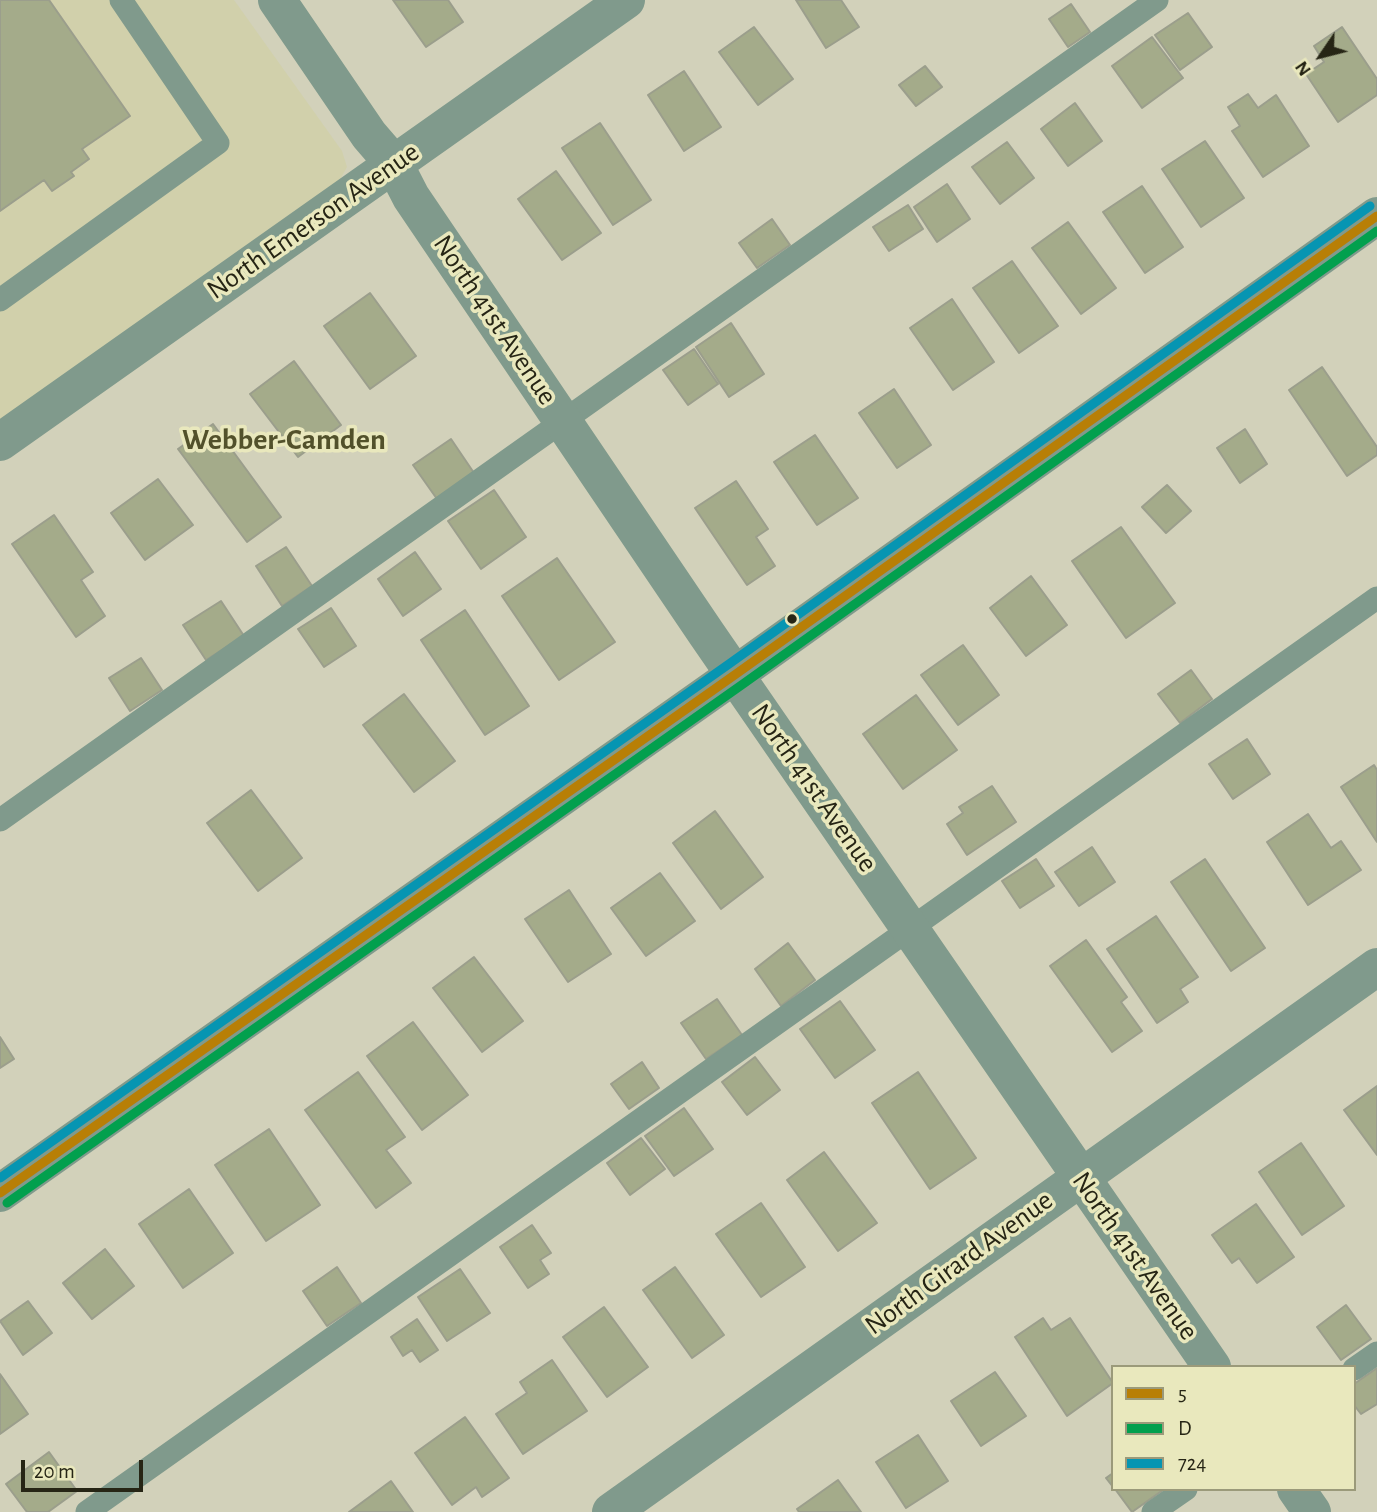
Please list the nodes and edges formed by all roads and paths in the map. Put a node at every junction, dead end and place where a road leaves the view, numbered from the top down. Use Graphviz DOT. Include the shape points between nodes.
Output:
graph roads {
  1 [pos="121,0"];
  2 [pos="277,0"];
  3 [pos="626,0"];
  4 [pos="1157,0"];
  5 [pos="394,164"];
  6 [pos="1377,216"];
  7 [pos="0,300"];
  8 [pos="562,420"];
  9 [pos="0,442"];
  10 [pos="1377,598"];
  11 [pos="736,674"];
  12 [pos="0,820"];
  13 [pos="911,929"];
  14 [pos="1377,967"];
  15 [pos="1080,1176"];
  16 [pos="0,1193"];
  17 [pos="1377,1353"];
  18 [pos="1211,1365"];
  19 [pos="1356,1368"];
  20 [pos="1183,1491"];
  21 [pos="1297,1491"];
  22 [pos="87,1512"];
  23 [pos="611,1512"];
  24 [pos="1153,1512"];
  25 [pos="1312,1512"];
  1 -- 7 [label="lane" via="218,143"];
  2 -- 5 [label="street, North 41st Avenue" via="369,135"];
  3 -- 5 [label="street, North Emerson Avenue"];
  4 -- 8 [label="lane"];
  5 -- 8 [label="street, North 41st Avenue" via="411,197"];
  5 -- 9 [label="street, North Emerson Avenue"];
  6 -- 11 [label="street"];
  8 -- 11 [label="street, North 41st Avenue"];
  8 -- 12 [label="lane"];
  10 -- 13 [label="lane"];
  11 -- 13 [label="street, North 41st Avenue"];
  11 -- 16 [label="street"];
  13 -- 15 [label="street, North 41st Avenue"];
  13 -- 22 [label="lane"];
  14 -- 15 [label="street, North Girard Avenue"];
  15 -- 18 [label="street, North 41st Avenue"];
  15 -- 23 [label="street, North Girard Avenue"];
  17 -- 19 [label="lane"];
  20 -- 24 [label="lane"];
  21 -- 25 [label="street"];
}
